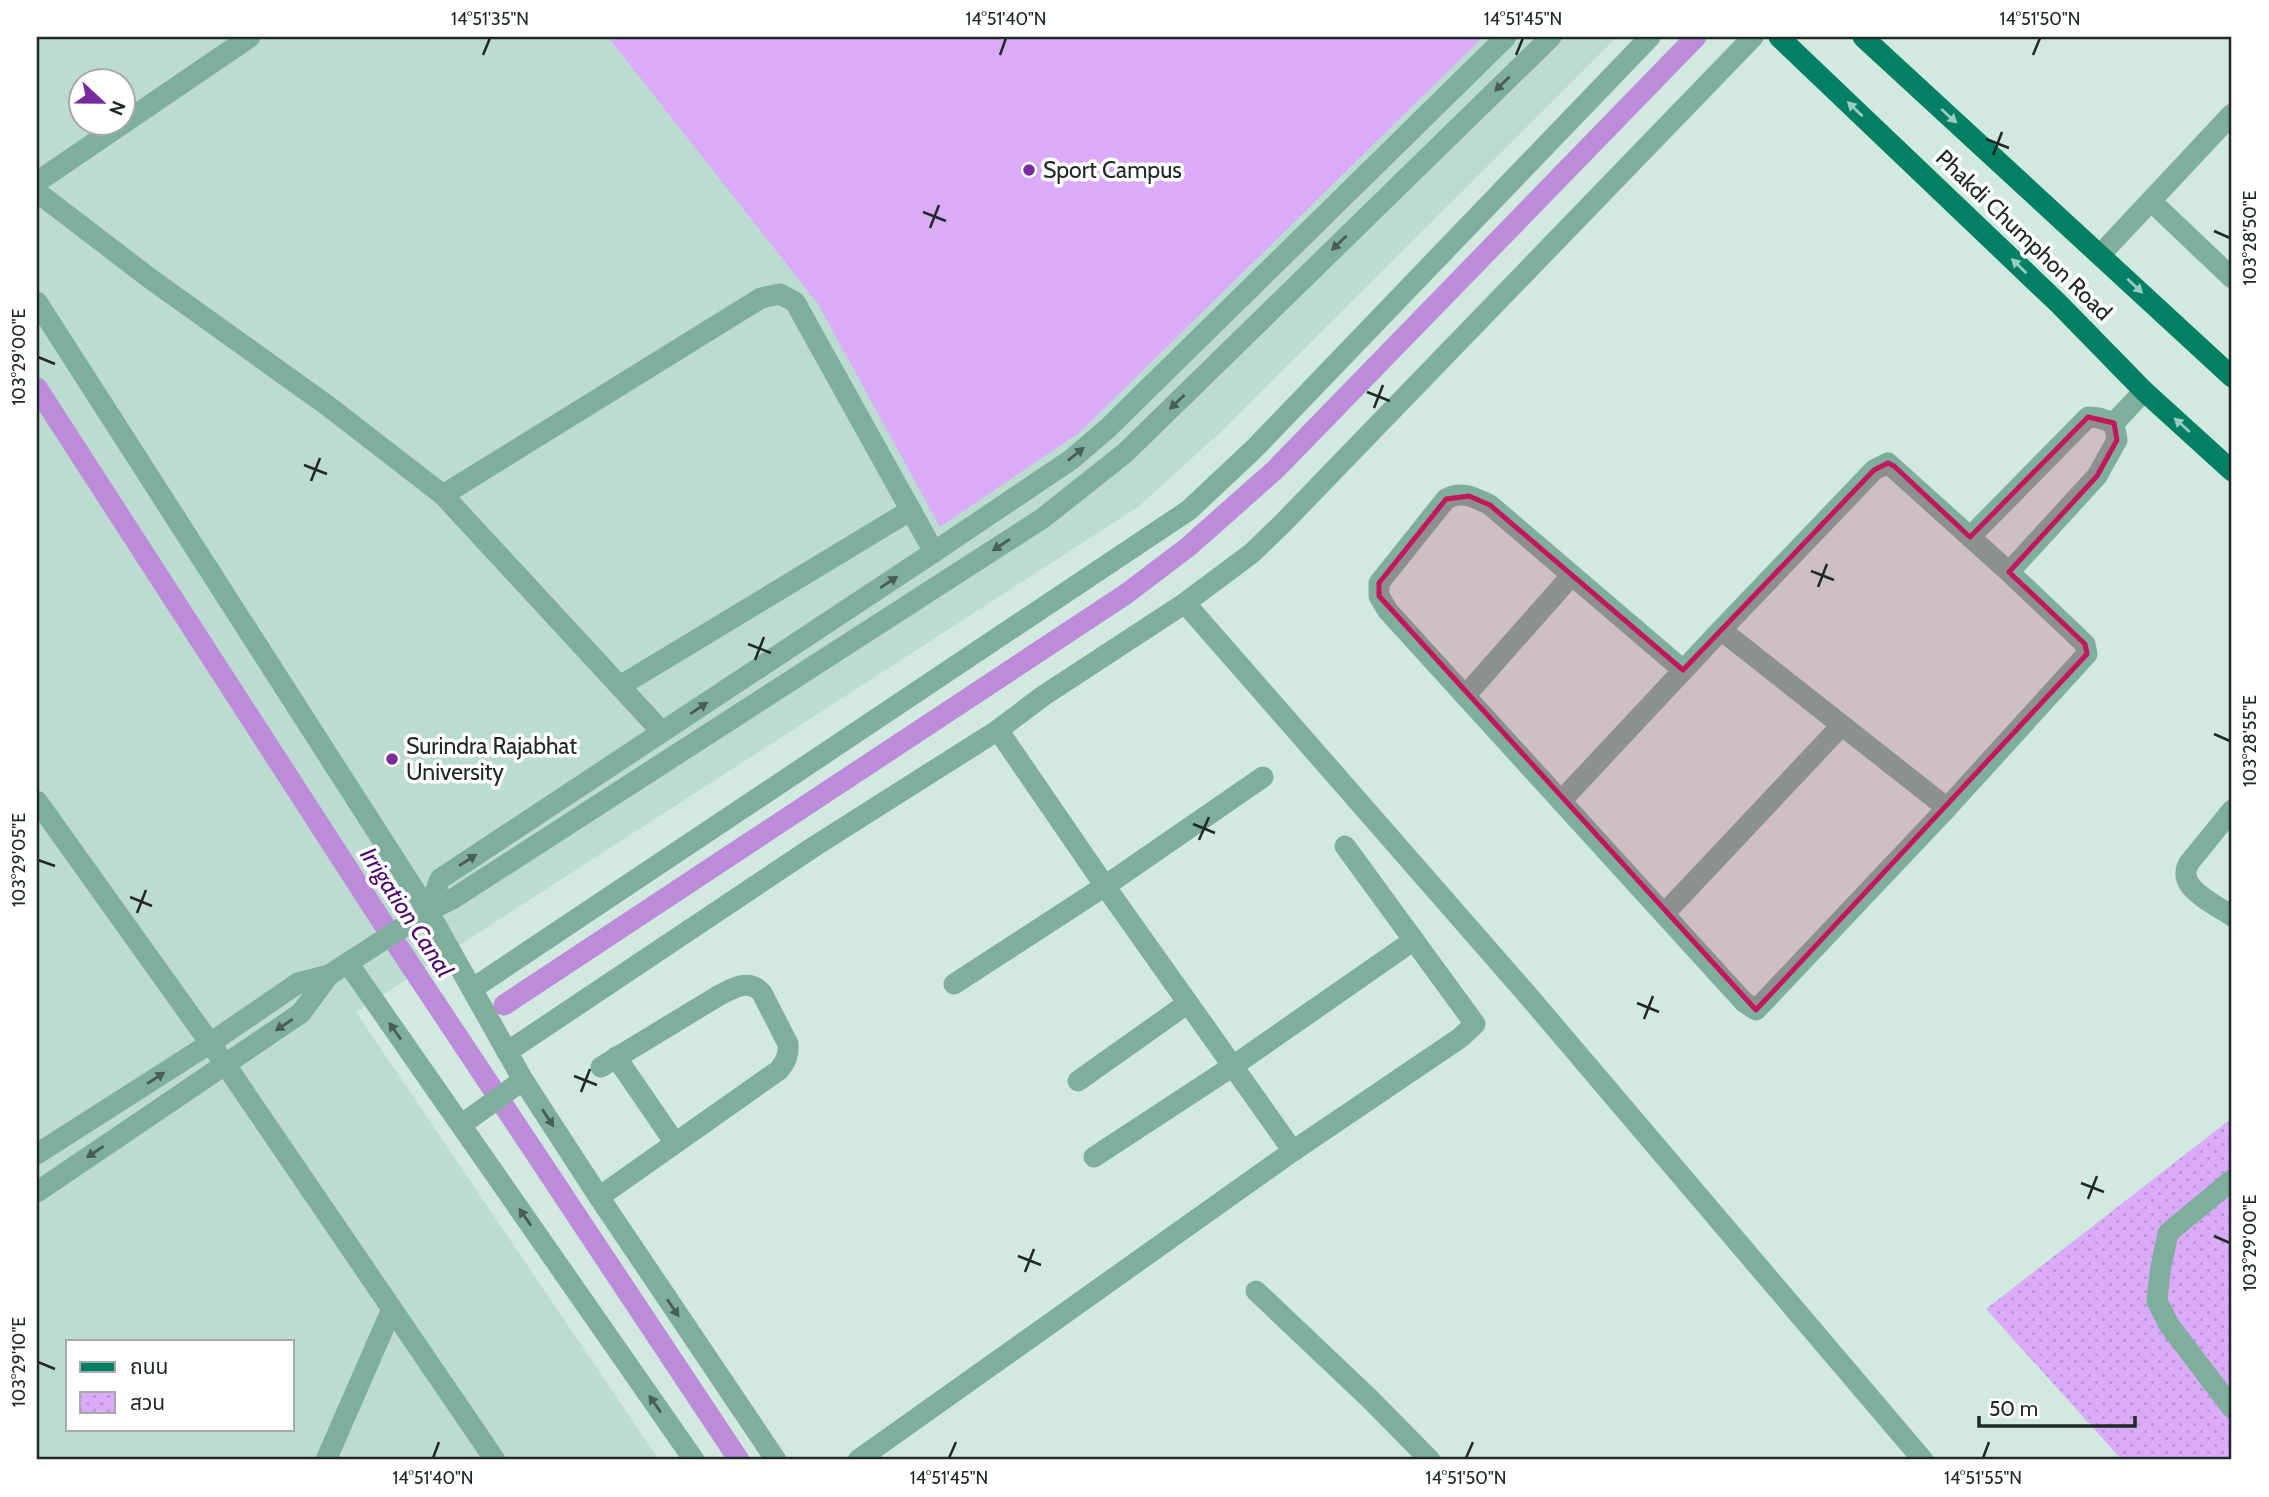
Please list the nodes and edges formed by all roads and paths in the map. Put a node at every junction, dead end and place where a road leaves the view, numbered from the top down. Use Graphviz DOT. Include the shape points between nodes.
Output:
graph roads {
  1 [pos="250,37"];
  2 [pos="1506,37"];
  3 [pos="1551,37"];
  4 [pos="1650,37"];
  5 [pos="1753,37"];
  6 [pos="1779,37"];
  7 [pos="1863,37"];
  8 [pos="2232,114"];
  9 [pos="37,182"];
  10 [pos="37,192"];
  11 [pos="2151,201"];
  12 [pos="2101,254"];
  13 [pos="2232,278"];
  14 [pos="37,302"];
  15 [pos="2232,377"];
  16 [pos="2144,391"];
  17 [pos="2114,423"];
  18 [pos="2232,471"];
  19 [pos="443,495"];
  20 [pos="911,510"];
  21 [pos="1970,537"];
  22 [pos="934,552"];
  23 [pos="2009,572"];
  24 [pos="1572,575"];
  25 [pos="1185,603"];
  26 [pos="1721,630"];
  27 [pos="1684,670"];
  28 [pos="620,686"];
  29 [pos="1465,696"];
  30 [pos="1842,725"];
  31 [pos="998,730"];
  32 [pos="662,732"];
  33 [pos="1263,777"];
  34 [pos="37,801"];
  35 [pos="1562,802"];
  36 [pos="1947,808"];
  37 [pos="2232,810"];
  38 [pos="1345,846"];
  39 [pos="1105,886"];
  40 [pos="1664,914"];
  41 [pos="421,915"];
  42 [pos="2232,916"];
  43 [pos="1414,940"];
  44 [pos="356,957"];
  45 [pos="329,975"];
  46 [pos="954,984"];
  47 [pos="472,989"];
  48 [pos="1188,1003"];
  49 [pos="209,1044"];
  50 [pos="507,1052"];
  51 [pos="225,1064"];
  52 [pos="1233,1066"];
  53 [pos="1078,1081"];
  54 [pos="518,1084"];
  55 [pos="469,1119"];
  56 [pos="675,1143"];
  57 [pos="1293,1151"];
  58 [pos="37,1154"];
  59 [pos="1094,1157"];
  60 [pos="2232,1180"];
  61 [pos="37,1192"];
  62 [pos="599,1197"];
  63 [pos="1256,1291"];
  64 [pos="392,1310"];
  65 [pos="2232,1408"];
  66 [pos="326,1460"];
  67 [pos="495,1460"];
  68 [pos="694,1460"];
  69 [pos="776,1460"];
  70 [pos="858,1460"];
  71 [pos="1430,1460"];
  72 [pos="1923,1460"];
  1 -- 9 [label="street"];
  22 -- 2 [label="street, one-way" via="1072,458 1108,428"];
  3 -- 41 [label="street, one-way" via="1125,453 1043,518"];
  4 -- 47 [label="street" via="1254,449 1189,510"];
  5 -- 25 [label="street" via="1284,522 1252,553"];
  16 -- 6 [label="main road, Phakdi Chumphon Road, one-way" via="2048,293"];
  7 -- 12 [label="main road, Phakdi Chumphon Road, one-way"];
  8 -- 11 [label="street"];
  10 -- 19 [label="street"];
  11 -- 12 [label="street"];
  11 -- 13 [label="street"];
  12 -- 15 [label="main road, Phakdi Chumphon Road, one-way"];
  14 -- 41 [label="street"];
  16 -- 17 [label="street"];
  18 -- 16 [label="main road, Phakdi Chumphon Road, one-way"];
  17 -- 21 [label="street" via="2088,418"];
  17 -- 23 [label="street" via="2117,440 2096,476"];
  19 -- 20 [label="street" via="761,298 780,294 795,302"];
  19 -- 28 [label="street"];
  20 -- 22 [label="street"];
  20 -- 28 [label="street"];
  21 -- 23 [label="street"];
  21 -- 26 [label="street" via="1888,463 1874,470"];
  32 -- 22 [label="street, one-way"];
  23 -- 36 [label="street" via="2085,644 2087,654"];
  24 -- 27 [label="street"];
  24 -- 29 [label="street"];
  24 -- 29 [label="street" via="1490,505 1455,494 1446,499 1379,583 1379,596"];
  25 -- 31 [label="street"];
  25 -- 72 [label="street" via="1525,992"];
  26 -- 27 [label="street"];
  26 -- 30 [label="street"];
  27 -- 35 [label="street"];
  28 -- 32 [label="street"];
  29 -- 35 [label="street"];
  30 -- 36 [label="street"];
  30 -- 40 [label="street"];
  31 -- 39 [label="street"];
  31 -- 50 [label="street"];
  41 -- 32 [label="street, one-way" via="440,879"];
  33 -- 39 [label="street"];
  34 -- 49 [label="street"];
  35 -- 40 [label="street"];
  36 -- 40 [label="street" via="1756,1010"];
  37 -- 42 [label="street" via="2185,873 2188,884"];
  38 -- 43 [label="street"];
  39 -- 46 [label="street"];
  39 -- 48 [label="street"];
  41 -- 44 [label="street"];
  41 -- 47 [label="street"];
  43 -- 52 [label="street"];
  43 -- 57 [label="street" via="1475,1021 1474,1027"];
  44 -- 45 [label="street"];
  55 -- 44 [label="street, one-way"];
  45 -- 49 [label="street" via="298,983"];
  45 -- 51 [label="street, one-way" via="301,1013"];
  47 -- 50 [label="street"];
  48 -- 52 [label="street"];
  48 -- 53 [label="street"];
  49 -- 51 [label="street"];
  58 -- 49 [label="street, one-way"];
  50 -- 54 [label="street"];
  51 -- 61 [label="street, one-way"];
  51 -- 64 [label="street"];
  52 -- 57 [label="street"];
  52 -- 59 [label="street"];
  54 -- 55 [label="street"];
  54 -- 62 [label="street, one-way"];
  68 -- 55 [label="street, one-way"];
  56 -- 56 [label="street" via="608,1062 738,986 756,987 788,1044 787,1060"];
  56 -- 62 [label="street"];
  57 -- 70 [label="street"];
  60 -- 65 [label="street" via="2168,1233 2157,1301 2169,1325"];
  62 -- 69 [label="street, one-way"];
  63 -- 71 [label="street"];
  64 -- 66 [label="street"];
  64 -- 67 [label="street"];
}
